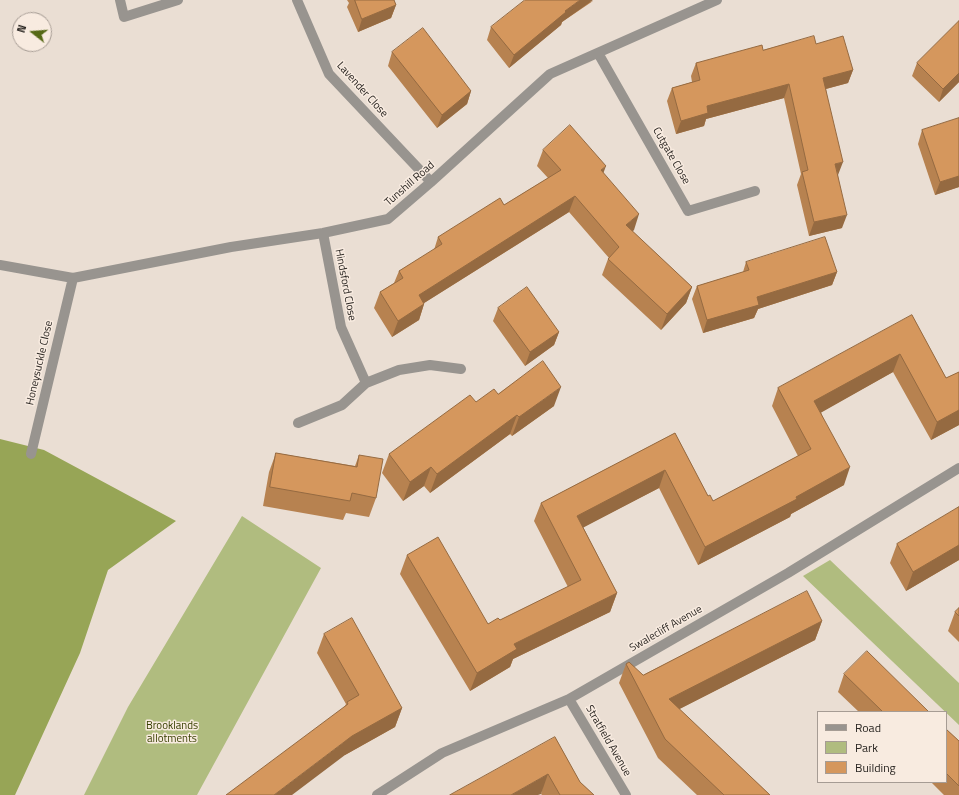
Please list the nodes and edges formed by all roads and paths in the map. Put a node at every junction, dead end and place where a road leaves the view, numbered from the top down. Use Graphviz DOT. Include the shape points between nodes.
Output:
graph roads {
  1 [pos="120,0"];
  2 [pos="178,0"];
  3 [pos="297,0"];
  4 [pos="717,0"];
  5 [pos="598,53"];
  6 [pos="431,182"];
  7 [pos="754,191"];
  8 [pos="324,233"];
  9 [pos="0,266"];
  10 [pos="73,278"];
  11 [pos="461,369"];
  12 [pos="366,383"];
  13 [pos="298,423"];
  14 [pos="31,454"];
  15 [pos="959,468"];
  16 [pos="569,699"];
  17 [pos="377,795"];
  18 [pos="626,795"];
  1 -- 2 [label="street" via="124,17"];
  3 -- 6 [label="street, Lavender Close" via="328,74"];
  4 -- 5 [label="street, Tunshill Road"];
  5 -- 6 [label="street, Tunshill Road" via="550,74"];
  5 -- 7 [label="street, Cutgate Close" via="688,211"];
  6 -- 8 [label="street, Tunshill Road" via="388,219"];
  8 -- 10 [label="street, Tunshill Road" via="231,247"];
  8 -- 12 [label="street, Hindsford Close" via="341,327"];
  9 -- 10 [label="street, Tunshill Road"];
  10 -- 14 [label="street, Honeysuckle Close"];
  11 -- 12 [label="street" via="430,365 399,370"];
  12 -- 13 [label="street" via="342,405"];
  15 -- 16 [label="street, Swalecliff Avenue" via="788,573"];
  16 -- 17 [label="street, Swalecliff Avenue" via="442,753"];
  16 -- 18 [label="street, Stratfield Avenue"];
}
